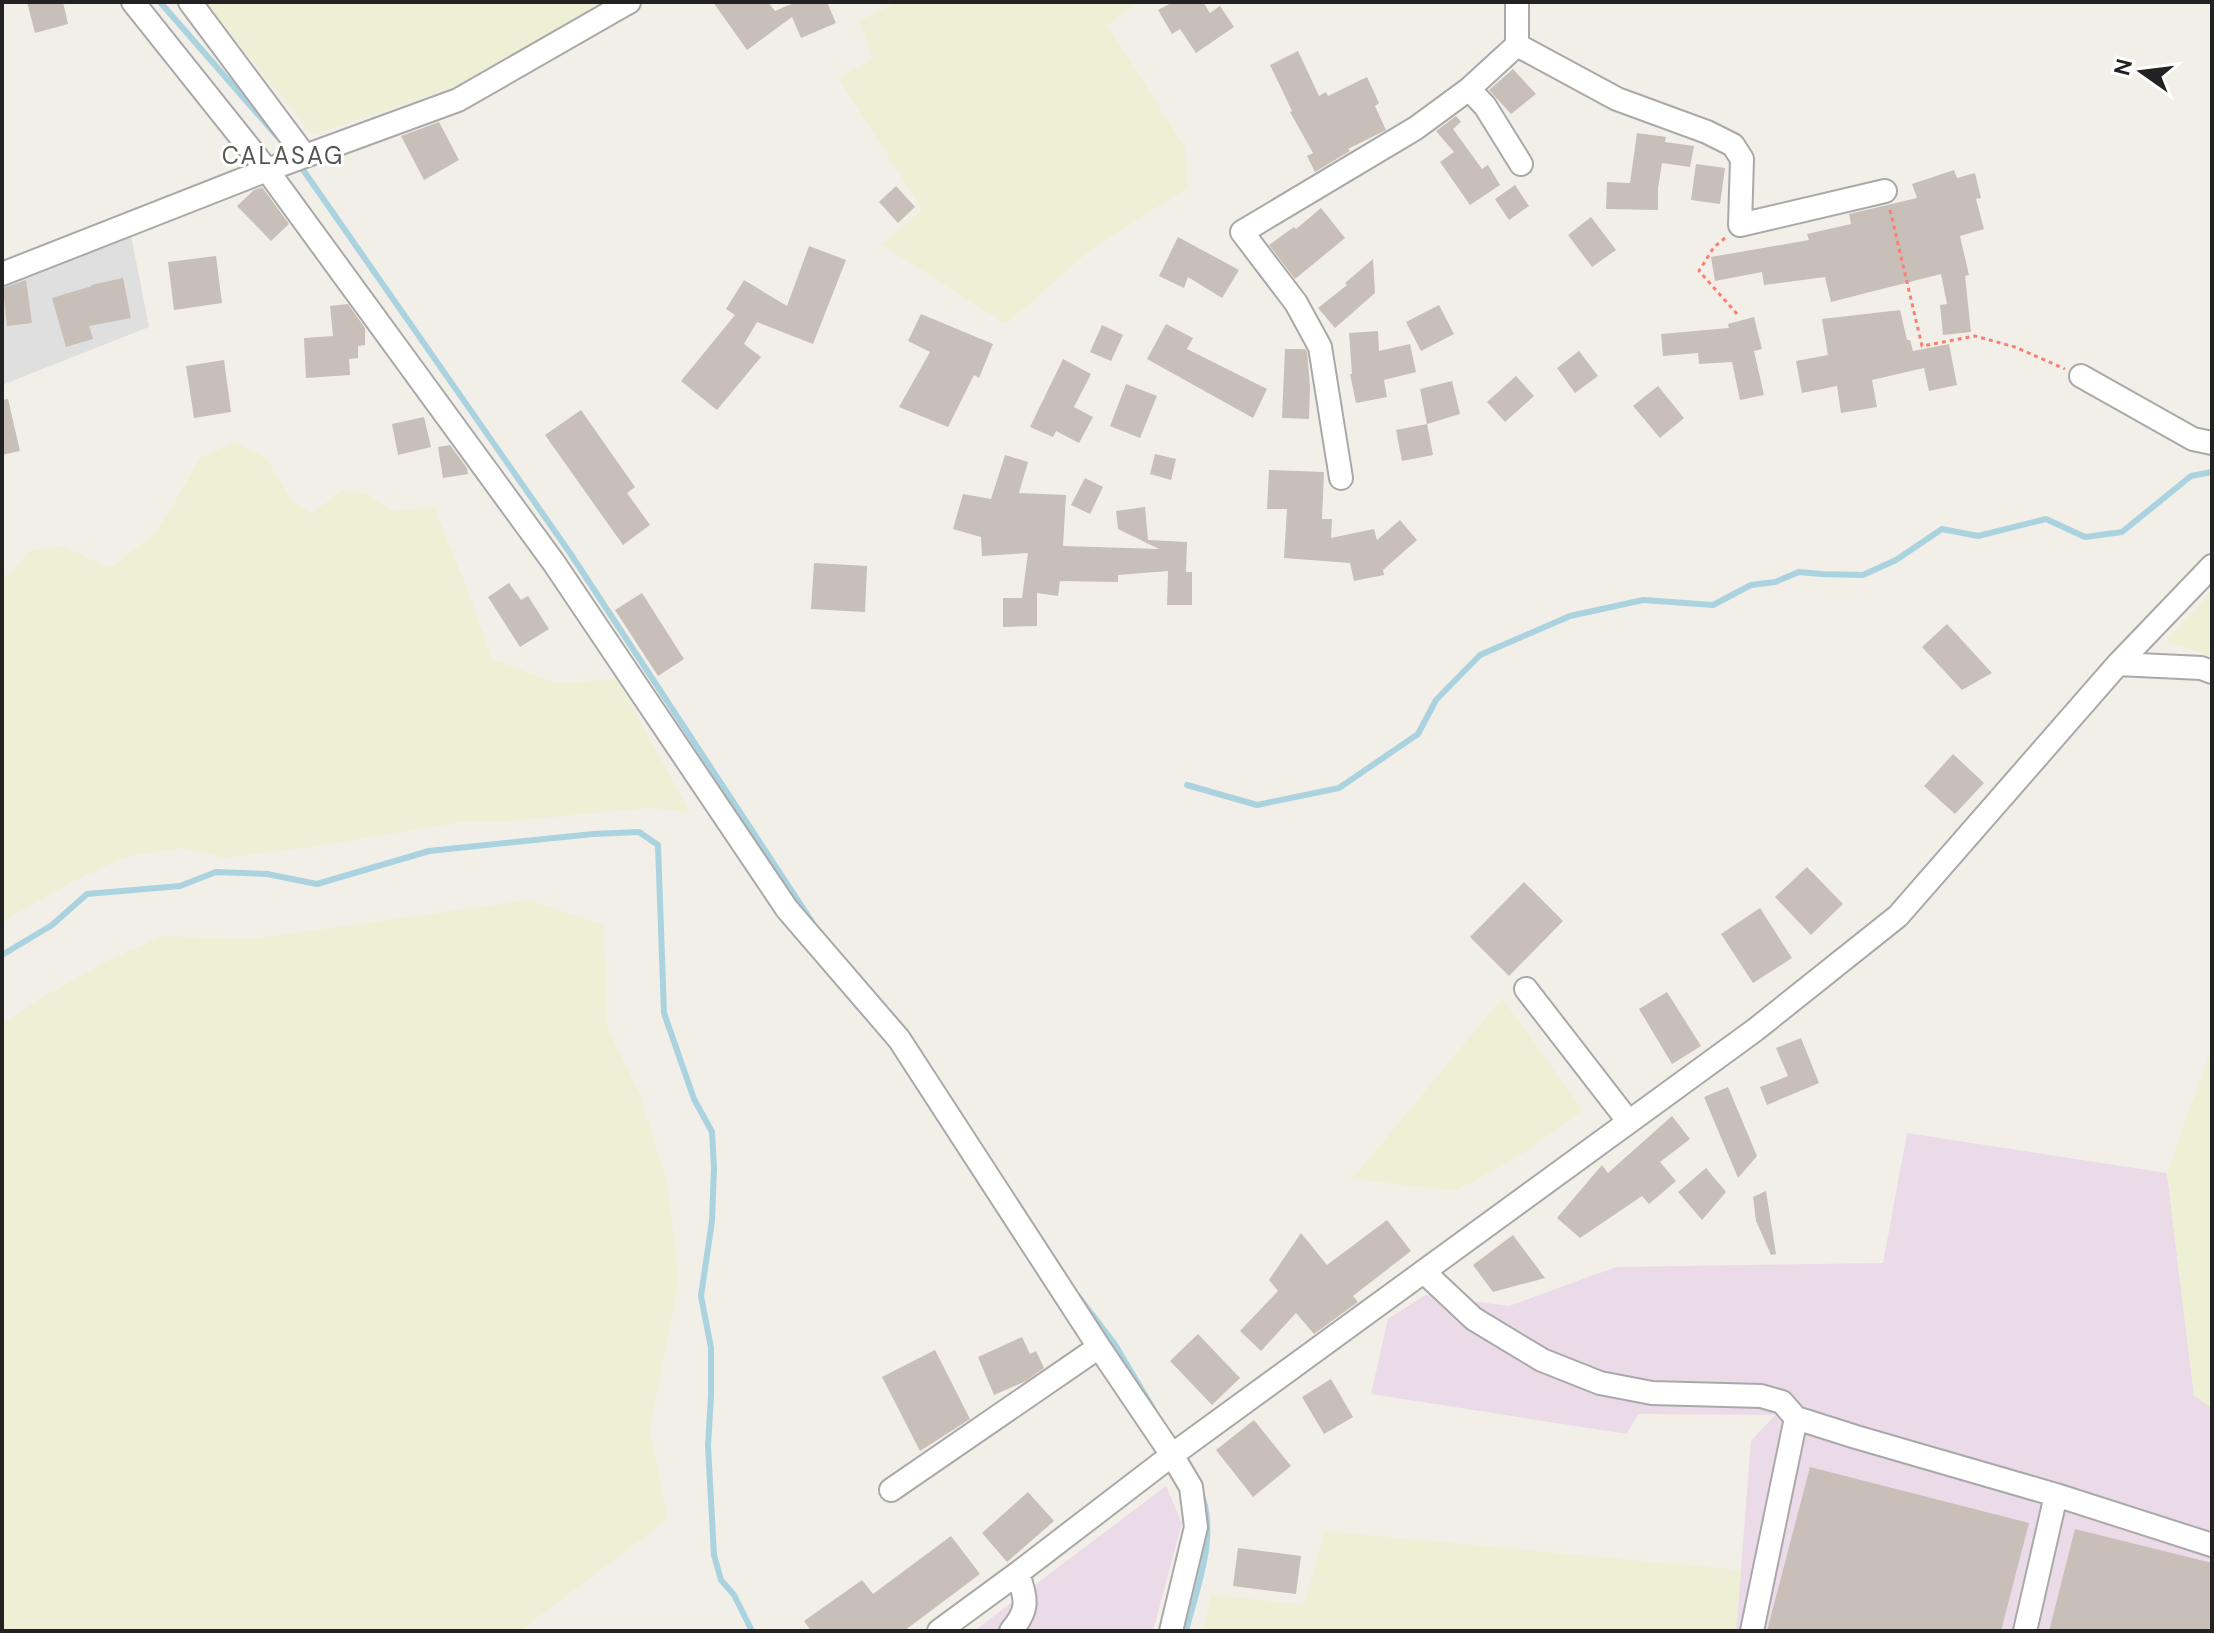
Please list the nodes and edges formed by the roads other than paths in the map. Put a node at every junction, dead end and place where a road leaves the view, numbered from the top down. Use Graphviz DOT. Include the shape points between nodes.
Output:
graph roads {
  1 [pos="133,2"];
  2 [pos="190,2"];
  3 [pos="629,2"];
  4 [pos="1517,2"];
  5 [pos="1517,45"];
  6 [pos="1469,89"];
  7 [pos="305,156"];
  8 [pos="1521,164"];
  9 [pos="267,170"];
  10 [pos="1885,191"];
  11 [pos="2,274"];
  12 [pos="2081,376"];
  13 [pos="2212,443"];
  14 [pos="1341,478"];
  15 [pos="2212,566"];
  16 [pos="2118,664"];
  17 [pos="2212,672"];
  18 [pos="1526,989"];
  19 [pos="1629,1122"];
  20 [pos="1424,1272"];
  21 [pos="1099,1347"];
  22 [pos="1796,1418"];
  23 [pos="1172,1455"];
  24 [pos="891,1490"];
  25 [pos="2056,1495"];
  26 [pos="2212,1545"];
  27 [pos="1018,1573"];
  28 [pos="939,1631"];
  29 [pos="1011,1631"];
  30 [pos="1171,1631"];
  31 [pos="1752,1631"];
  32 [pos="2025,1631"];
  1 -- 9 [label="street"];
  2 -- 7 [label="street"];
  3 -- 7 [label="street" via="458,100"];
  4 -- 5 [label="street"];
  5 -- 6 [label="street"];
  5 -- 10 [label="street" via="1617,99 1733,145 1742,159 1740,225"];
  6 -- 8 [label="street"];
  6 -- 14 [label="street" via="1416,128 1242,232 1296,303 1320,347"];
  7 -- 9 [label="street"];
  9 -- 11 [label="street"];
  9 -- 21 [label="street" via="554,563 787,909 899,1039"];
  12 -- 13 [label="street" via="2193,439"];
  15 -- 16 [label="street"];
  16 -- 17 [label="street"];
  16 -- 19 [label="street" via="1898,916"];
  18 -- 19 [label="street"];
  19 -- 20 [label="street"];
  20 -- 22 [label="street" via="1474,1319 1542,1360 1600,1383 1652,1393 1761,1396 1782,1402"];
  20 -- 23 [label="street"];
  21 -- 23 [label="street"];
  21 -- 24 [label="street"];
  22 -- 25 [label="street"];
  22 -- 31 [label="street"];
  23 -- 27 [label="street"];
  23 -- 30 [label="street" via="1191,1487 1196,1527"];
  25 -- 26 [label="street"];
  25 -- 32 [label="street"];
  27 -- 28 [label="street"];
  27 -- 29 [label="street" via="1026,1601"];
}
